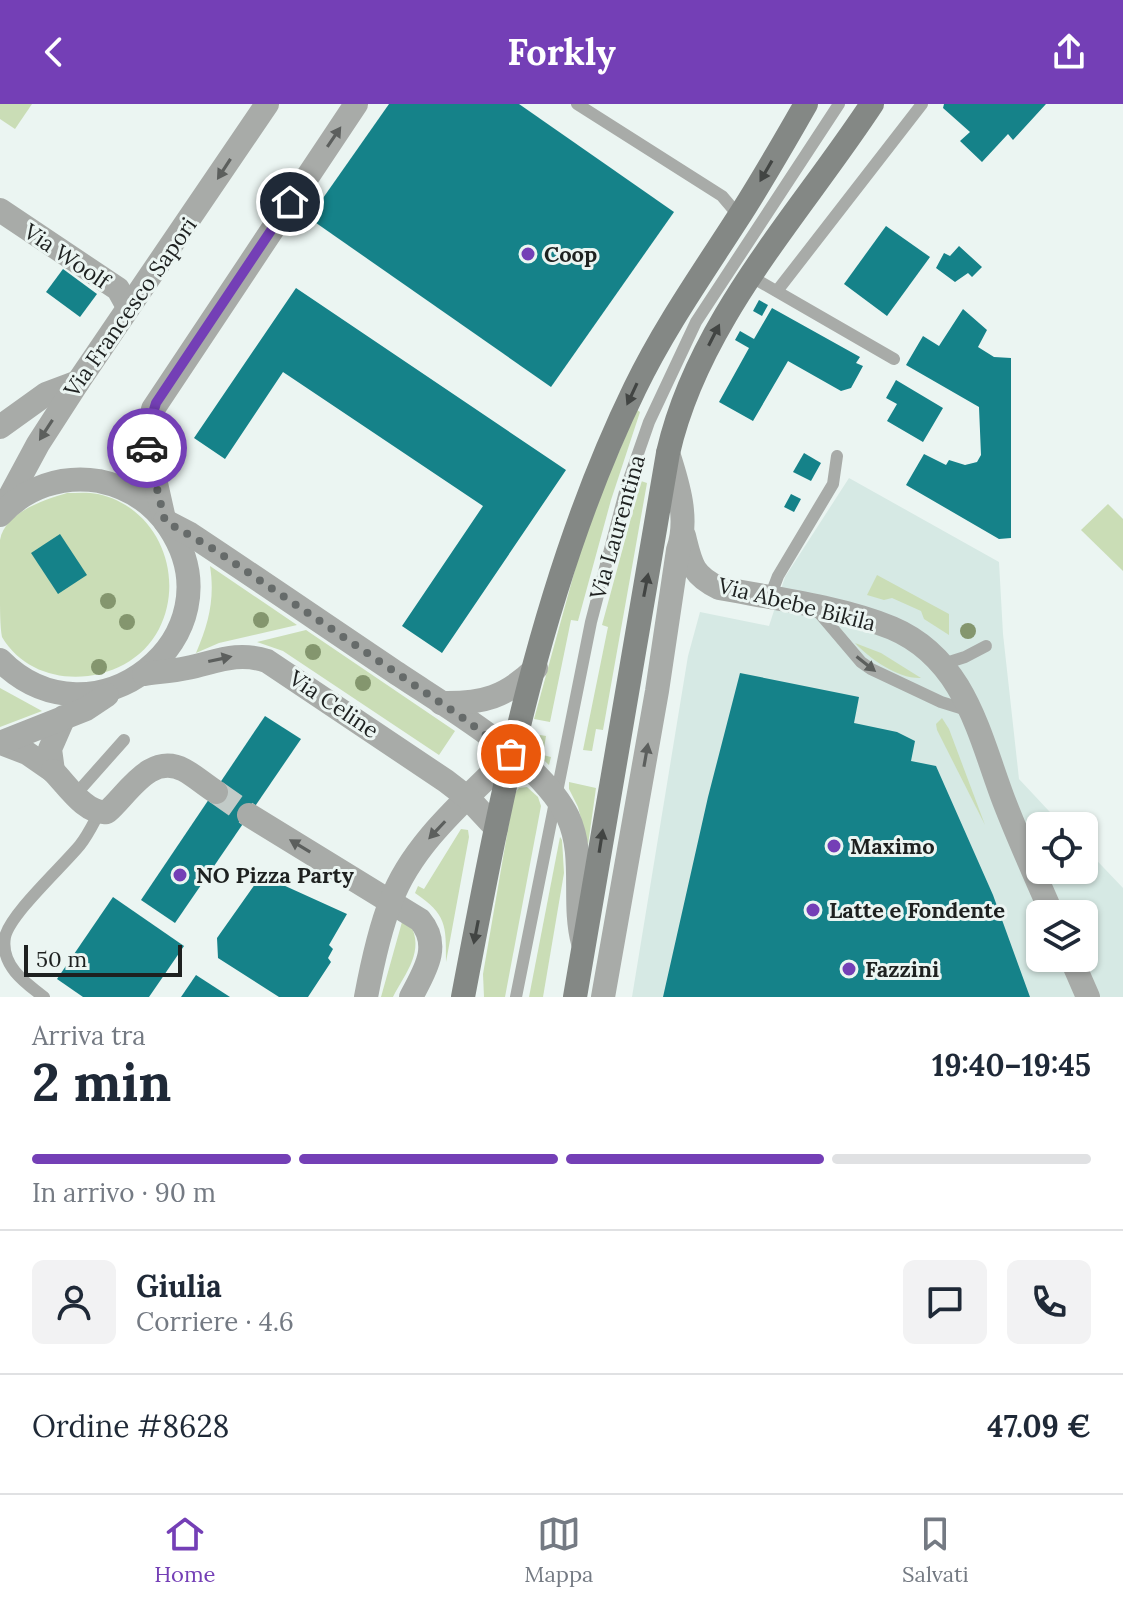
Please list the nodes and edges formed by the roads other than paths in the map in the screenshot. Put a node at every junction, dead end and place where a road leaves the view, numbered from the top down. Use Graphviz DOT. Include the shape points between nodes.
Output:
graph roads {
  1 [pos="267,104"];
  2 [pos="356,104"];
  3 [pos="577,104"];
  4 [pos="806,104"];
  5 [pos="839,104"];
  6 [pos="872,104"];
  7 [pos="922,104"];
  8 [pos="0,210"];
  9 [pos="739,216"];
  10 [pos="750,276"];
  11 [pos="777,291"];
  12 [pos="128,307"];
  13 [pos="894,359"];
  14 [pos="78,382"];
  15 [pos="0,427"];
  16 [pos="668,453"];
  17 [pos="837,456"];
  18 [pos="0,514"];
  19 [pos="165,521"];
  20 [pos="684,536"];
  21 [pos="719,588"];
  22 [pos="770,597"];
  23 [pos="813,606"];
  24 [pos="670,616"];
  25 [pos="986,646"];
  26 [pos="0,660"];
  27 [pos="943,664"];
  28 [pos="536,668"];
  29 [pos="144,674"];
  30 [pos="119,687"];
  31 [pos="441,703"];
  32 [pos="972,711"];
  33 [pos="64,717"];
  34 [pos="124,740"];
  35 [pos="1,743"];
  36 [pos="511,754"];
  37 [pos="53,771"];
  38 [pos="216,792"];
  39 [pos="76,794"];
  40 [pos="556,796"];
  41 [pos="468,798"];
  42 [pos="99,813"];
  43 [pos="249,815"];
  44 [pos="496,828"];
  45 [pos="1046,900"];
  46 [pos="391,901"];
  47 [pos="584,945"];
  48 [pos="468,969"];
  49 [pos="1077,972"];
  50 [pos="44,997"];
  51 [pos="366,997"];
  52 [pos="411,997"];
  53 [pos="463,997"];
  54 [pos="476,997"];
  55 [pos="516,997"];
  56 [pos="575,997"];
  57 [pos="603,997"];
  58 [pos="1088,997"];
  1 -- 12 [label="street, Via Francesco Sapori, one-way"];
  19 -- 2 [label="street, one-way" via="147,443 153,409"];
  3 -- 9 [label="lane" via="722,196"];
  4 -- 9 [label="main road, Via Laurentina, one-way"];
  5 -- 40 [label="lane, Via Laurentina" via="696,322 658,399 607,554"];
  6 -- 10 [label="main road, Via Laurentina"];
  7 -- 11 [label="lane"];
  8 -- 12 [label="street, Via Woolf" via="118,289"];
  9 -- 28 [label="main road, Via Laurentina, one-way" via="667,329 624,410 569,548"];
  10 -- 11 [label="lane"];
  16 -- 10 [label="main road, Via Laurentina, one-way" via="703,357"];
  11 -- 13 [label="lane"];
  12 -- 14 [label="street, Via Francesco Sapori"];
  14 -- 15 [label="street" via="40,398"];
  14 -- 18 [label="street, Via Francesco Sapori, one-way"];
  16 -- 20 [label="street, Via Laurentina" via="680,493"];
  47 -- 16 [label="main road, Via Laurentina, one-way"];
  17 -- 22 [label="lane" via="833,484"];
  18 -- 19 [label="street" via="36,488 80,479 131,493"];
  19 -- 29 [label="street" via="183,556 186,606 173,641"];
  19 -- 31 [label="street"];
  20 -- 21 [label="street, Via Abebe Bikila" via="694,569"];
  20 -- 24 [label="street, Via Laurentina"];
  21 -- 22 [label="street, Via Abebe Bikila"];
  21 -- 24 [label="street" via="685,599"];
  22 -- 23 [label="street, Via Abebe Bikila"];
  23 -- 27 [label="street, Via Abebe Bikila" via="892,628"];
  23 -- 32 [label="lane, one-way" via="871,669"];
  57 -- 24 [label="street, Via Laurentina, one-way"];
  25 -- 27 [label="lane"];
  26 -- 30 [label="street" via="51,691 86,694"];
  27 -- 32 [label="street, Via Abebe Bikila"];
  28 -- 31 [label="street" via="497,697"];
  28 -- 36 [label="main road, Via Laurentina"];
  29 -- 30 [label="street"];
  29 -- 41 [label="street, Via Celine, one-way" via="237,656 267,661"];
  30 -- 33 [label="street"];
  31 -- 36 [label="street"];
  32 -- 45 [label="street, Via Abebe Bikila"];
  33 -- 35 [label="street"];
  33 -- 37 [label="street" via="50,749"];
  34 -- 39 [label="lane"];
  35 -- 37 [label="street"];
  36 -- 40 [label="street"];
  36 -- 41 [label="street, Via Laurentina"];
  36 -- 44 [label="main road, Via Laurentina"];
  37 -- 39 [label="street"];
  38 -- 42 [label="street" via="182,769 162,766 143,775 111,809"];
  39 -- 42 [label="street"];
  40 -- 47 [label="street" via="575,839 576,905"];
  40 -- 55 [label="lane, Via Laurentina"];
  41 -- 44 [label="street, Via Celine"];
  41 -- 46 [label="street, Via Laurentina, one-way" via="423,846"];
  42 -- 50 [label="lane" via="80,845 6,935 10,964"];
  46 -- 43 [label="street, one-way"];
  44 -- 48 [label="main road, Via Laurentina, one-way"];
  46 -- 51 [label="street, Via Laurentina"];
  46 -- 52 [label="street" via="420,920 430,934 429,961"];
  47 -- 56 [label="main road, Via Laurentina"];
  48 -- 53 [label="main road, Via Laurentina"];
  48 -- 54 [label="street"];
  49 -- 58 [label="street"];
}
